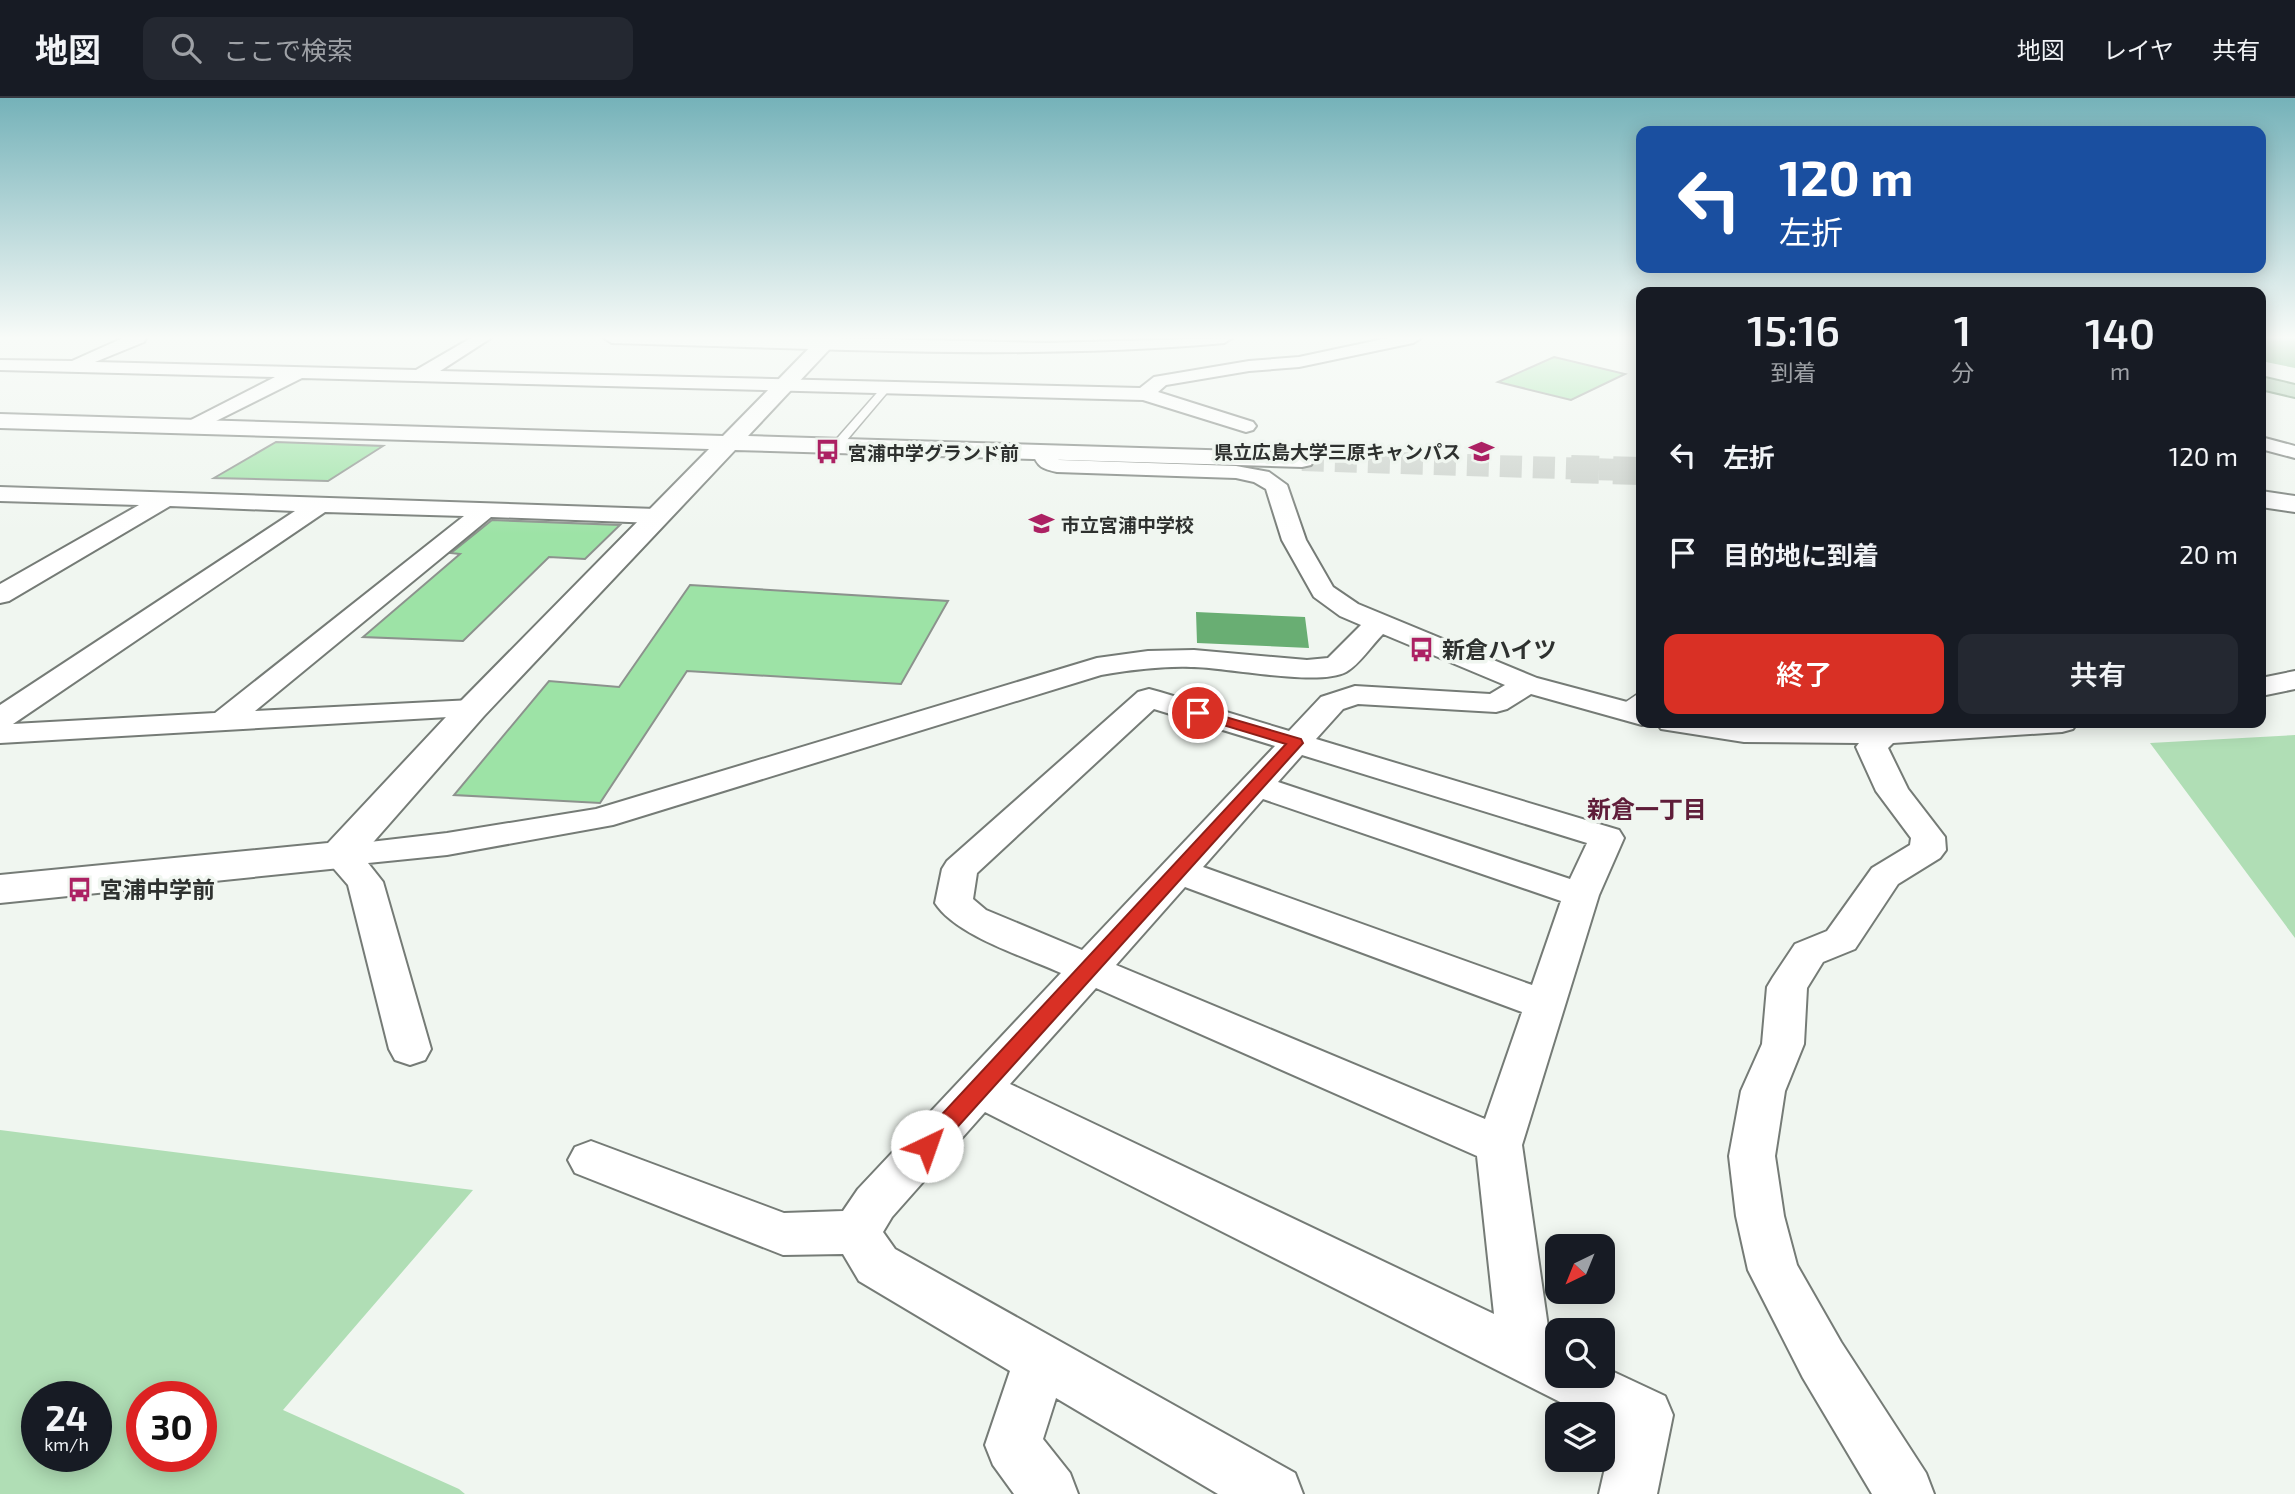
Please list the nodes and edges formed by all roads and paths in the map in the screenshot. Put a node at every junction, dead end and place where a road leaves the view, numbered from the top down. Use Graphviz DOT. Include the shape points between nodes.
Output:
graph roads {
  1 [pos="239,403"];
  2 [pos="768,403"];
  3 [pos="873,403"];
  4 [pos="1174,403"];
  5 [pos="0,421"];
  6 [pos="194,426"];
  7 [pos="1246,426"];
  8 [pos="730,443"];
  9 [pos="2266,444"];
  10 [pos="837,445"];
  11 [pos="2295,452"];
  12 [pos="1042,453"];
  13 [pos="1302,460"];
  14 [pos="0,494"];
  15 [pos="167,499"];
  16 [pos="2266,500"];
  17 [pos="2295,504"];
  18 [pos="321,505"];
  19 [pos="486,510"];
  20 [pos="656,516"];
  21 [pos="0,576"];
  22 [pos="30,578"];
  23 [pos="0,595"];
  24 [pos="1378,623"];
  25 [pos="2295,680"];
  26 [pos="1527,684"];
  27 [pos="2266,686"];
  28 [pos="1635,708"];
  29 [pos="472,709"];
  30 [pos="0,719"];
  31 [pos="223,722"];
  32 [pos="1722,728"];
  33 [pos="2014,728"];
  34 [pos="1885,729"];
  35 [pos="0,734"];
  36 [pos="1296,743"];
  37 [pos="1256,786"];
  38 [pos="340,855"];
  39 [pos="1178,871"];
  40 [pos="0,889"];
  41 [pos="1581,895"];
  42 [pos="1089,968"];
  43 [pos="1545,1005"];
  44 [pos="410,1049"];
  45 [pos="979,1089"];
  46 [pos="1499,1145"];
  47 [pos="591,1160"];
  48 [pos="856,1232"];
  49 [pos="1545,1350"];
  50 [pos="1041,1360"];
  51 [pos="1545,1366"];
  52 [pos="1590,1388"];
  53 [pos="1049,1494"];
  54 [pos="1274,1494"];
  55 [pos="1628,1494"];
  56 [pos="1905,1494"];
  1 -- 6 [label="street"];
  2 -- 8 [label="street"];
  3 -- 10 [label="lane"];
  4 -- 7 [label="street"];
  5 -- 6 [label="street"];
  6 -- 8 [label="street"];
  8 -- 10 [label="street"];
  8 -- 20 [label="street"];
  9 -- 11 [label="street"];
  10 -- 12 [label="street"];
  12 -- 13 [label="street"];
  12 -- 24 [label="street" via="1046,462 1057,466 1236,472 1261,477 1276,485 1294,540 1322,592"];
  14 -- 15 [label="street"];
  15 -- 18 [label="street"];
  15 -- 22 [label="street"];
  16 -- 17 [label="street"];
  18 -- 19 [label="street"];
  18 -- 30 [label="street"];
  19 -- 20 [label="street"];
  19 -- 31 [label="street"];
  20 -- 29 [label="street"];
  21 -- 22 [label="street"];
  22 -- 23 [label="street"];
  24 -- 26 [label="street"];
  24 -- 38 [label="street" via="1336,666 1307,669 1195,658 1097,667 601,818 447,844"];
  25 -- 27 [label="street"];
  26 -- 28 [label="street"];
  26 -- 36 [label="street" via="1496,703 1355,695 1332,703"];
  29 -- 31 [label="street"];
  29 -- 38 [label="street"];
  31 -- 35 [label="street"];
  32 -- 34 [label="street" via="1782,734"];
  33 -- 34 [label="street"];
  34 -- 56 [label="street" via="1872,747 1893,791 1928,837 1928,850 1885,876 1842,940 1809,953 1787,988 1783,1044 1763,1091 1752,1156 1773,1270"];
  36 -- 37 [label="street"];
  36 -- 41 [label="street" via="1607,838"];
  36 -- 42 [label="street" via="1149,698 960,869 954,903 973,919"];
  37 -- 39 [label="street"];
  37 -- 41 [label="street"];
  38 -- 40 [label="street"];
  38 -- 44 [label="street" via="365,882"];
  39 -- 42 [label="street"];
  39 -- 43 [label="street"];
  41 -- 43 [label="street"];
  42 -- 45 [label="street"];
  42 -- 46 [label="street"];
  43 -- 46 [label="street"];
  45 -- 48 [label="street" via="874,1203"];
  45 -- 51 [label="street"];
  46 -- 49 [label="street"];
  47 -- 48 [label="street" via="783,1234"];
  48 -- 50 [label="street" via="877,1265"];
  50 -- 53 [label="street" via="1013,1445"];
  50 -- 54 [label="street"];
  52 -- 55 [label="street" via="1645,1415"];
}
